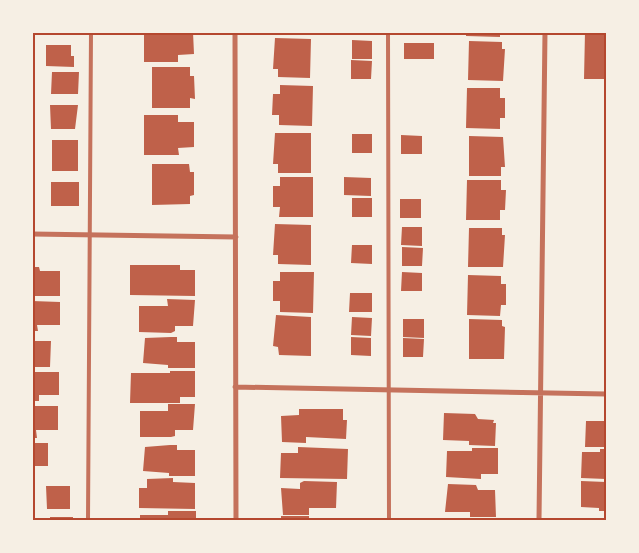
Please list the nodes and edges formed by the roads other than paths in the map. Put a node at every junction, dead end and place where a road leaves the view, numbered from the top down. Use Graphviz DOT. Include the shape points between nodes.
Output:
graph roads {
  1 [pos="91,32"];
  2 [pos="235,32"];
  3 [pos="388,32"];
  4 [pos="545,32"];
  5 [pos="32,234"];
  6 [pos="89,235"];
  7 [pos="236,237"];
  8 [pos="235,387"];
  9 [pos="390,391"];
  10 [pos="541,392"];
  11 [pos="606,394"];
  12 [pos="88,520"];
  13 [pos="236,520"];
  14 [pos="389,520"];
  15 [pos="539,520"];
  1 -- 6 [label="lane"];
  2 -- 7 [label="street"];
  3 -- 9 [label="lane"];
  4 -- 10 [label="street"];
  5 -- 6 [label="street"];
  6 -- 7 [label="street"];
  6 -- 12 [label="lane"];
  7 -- 8 [label="street"];
  8 -- 9 [label="street"];
  8 -- 13 [label="street"];
  9 -- 10 [label="street"];
  9 -- 14 [label="lane"];
  10 -- 11 [label="street"];
  10 -- 15 [label="street"];
}
